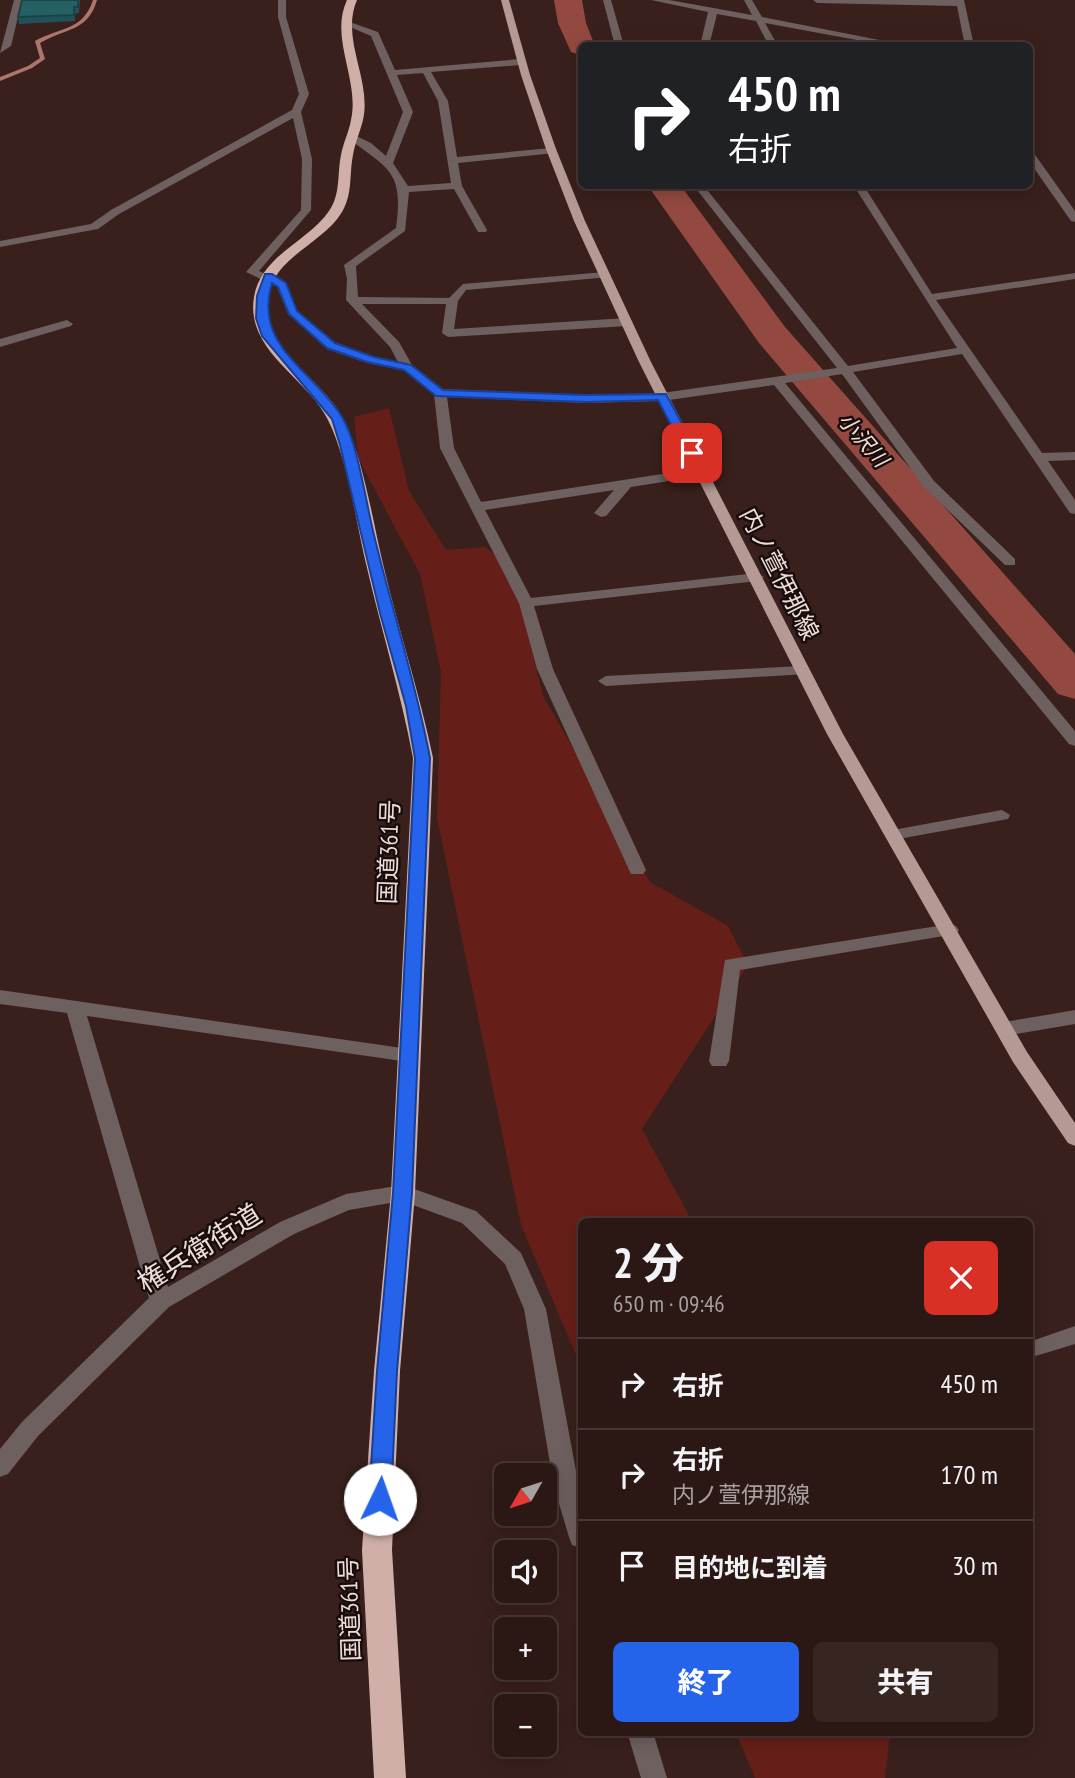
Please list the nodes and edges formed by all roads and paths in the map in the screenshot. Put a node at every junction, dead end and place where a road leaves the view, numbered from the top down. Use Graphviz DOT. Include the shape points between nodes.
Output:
graph roads {
  1 [pos="18,0"];
  2 [pos="282,0"];
  3 [pos="352,0"];
  4 [pos="505,0"];
  5 [pos="607,0"];
  6 [pos="655,0"];
  7 [pos="748,0"];
  8 [pos="817,0"];
  9 [pos="960,2"];
  10 [pos="713,11"];
  11 [pos="761,20"];
  12 [pos="347,24"];
  13 [pos="808,28"];
  14 [pos="619,42"];
  15 [pos="705,42"];
  16 [pos="772,42"];
  17 [pos="822,42"];
  18 [pos="884,42"];
  19 [pos="969,42"];
  20 [pos="0,50"];
  21 [pos="520,62"];
  22 [pos="426,71"];
  23 [pos="392,73"];
  24 [pos="296,113"];
  25 [pos="352,137"];
  26 [pos="551,151"];
  27 [pos="1033,160"];
  28 [pos="452,161"];
  29 [pos="388,163"];
  30 [pos="457,186"];
  31 [pos="404,189"];
  32 [pos="701,189"];
  33 [pos="861,189"];
  34 [pos="1075,219"];
  35 [pos="482,230"];
  36 [pos="0,244"];
  37 [pos="605,275"];
  38 [pos="1075,276"];
  39 [pos="268,277"];
  40 [pos="929,298"];
  41 [pos="352,300"];
  42 [pos="452,301"];
  43 [pos="627,322"];
  44 [pos="67,324"];
  45 [pos="0,343"];
  46 [pos="967,350"];
  47 [pos="407,367"];
  48 [pos="845,370"];
  49 [pos="780,381"];
  50 [pos="440,393"];
  51 [pos="662,397"];
  52 [pos="1075,456"];
  53 [pos="1040,457"];
  54 [pos="702,472"];
  55 [pos="626,484"];
  56 [pos="476,507"];
  57 [pos="1075,510"];
  58 [pos="601,513"];
  59 [pos="1010,562"];
  60 [pos="757,577"];
  61 [pos="526,603"];
  62 [pos="802,671"];
  63 [pos="606,681"];
  64 [pos="1075,741"];
  65 [pos="1003,815"];
  66 [pos="893,835"];
  67 [pos="637,870"];
  68 [pos="950,930"];
  69 [pos="0,997"];
  70 [pos="75,1008"];
  71 [pos="1075,1017"];
  72 [pos="1005,1029"];
  73 [pos="409,1055"];
  74 [pos="719,1061"];
  75 [pos="1075,1138"];
  76 [pos="403,1193"];
  77 [pos="161,1301"];
  78 [pos="1075,1335"];
  79 [pos="1033,1350"];
  80 [pos="0,1467"];
  81 [pos="578,1528"];
  82 [pos="641,1736"];
  83 [pos="390,1778"];
  84 [pos="654,1778"];
  1 -- 20 [label="street" via="6,46"];
  2 -- 24 [label="street" via="282,17 304,94"];
  3 -- 12 [label="highway, 国道361号"];
  4 -- 21 [label="main road, 内ノ萱伊那線"];
  5 -- 14 [label="street"];
  6 -- 10 [label="street"];
  7 -- 11 [label="street"];
  8 -- 9 [label="street"];
  9 -- 19 [label="street"];
  10 -- 11 [label="street"];
  10 -- 15 [label="street"];
  11 -- 13 [label="street"];
  11 -- 16 [label="street"];
  12 -- 23 [label="street" via="375,34"];
  12 -- 25 [label="highway, 国道361号" via="359,102"];
  13 -- 17 [label="street"];
  13 -- 18 [label="street"];
  21 -- 22 [label="street"];
  21 -- 26 [label="main road, 内ノ萱伊那線"];
  22 -- 23 [label="street"];
  22 -- 28 [label="street" via="443,101"];
  23 -- 29 [label="street" via="408,112"];
  24 -- 36 [label="street" via="94,227"];
  24 -- 39 [label="street" via="306,159 306,210 252,272"];
  25 -- 29 [label="street"];
  25 -- 39 [label="highway, 国道361号" via="342,198 333,216 286,254"];
  26 -- 28 [label="street"];
  26 -- 37 [label="main road, 内ノ萱伊那線"];
  27 -- 34 [label="street"];
  28 -- 30 [label="street"];
  29 -- 31 [label="street"];
  30 -- 31 [label="street"];
  30 -- 35 [label="street"];
  31 -- 41 [label="street" via="401,229 350,265"];
  32 -- 48 [label="street"];
  33 -- 40 [label="street"];
  37 -- 42 [label="street" via="463,287"];
  37 -- 43 [label="main road, 内ノ萱伊那線"];
  38 -- 40 [label="street"];
  39 -- 47 [label="street" via="282,285 292,312 331,346"];
  39 -- 73 [label="highway, 国道361号" via="261,318 268,336 337,418 346,445 423,758"];
  40 -- 46 [label="street"];
  41 -- 42 [label="street"];
  41 -- 47 [label="street" via="395,345"];
  42 -- 43 [label="street" via="448,333"];
  43 -- 51 [label="main road, 内ノ萱伊那線"];
  44 -- 45 [label="street"];
  46 -- 48 [label="street"];
  46 -- 53 [label="street"];
  47 -- 50 [label="street"];
  48 -- 49 [label="street"];
  48 -- 59 [label="street" via="929,484"];
  49 -- 51 [label="street"];
  49 -- 64 [label="street"];
  50 -- 51 [label="street"];
  50 -- 56 [label="street" via="447,448"];
  51 -- 54 [label="main road, 内ノ萱伊那線"];
  52 -- 53 [label="street"];
  53 -- 57 [label="street"];
  54 -- 55 [label="street"];
  54 -- 60 [label="main road, 内ノ萱伊那線"];
  55 -- 56 [label="street"];
  55 -- 58 [label="street"];
  56 -- 61 [label="street"];
  60 -- 61 [label="street"];
  60 -- 62 [label="main road, 内ノ萱伊那線"];
  61 -- 67 [label="street" via="545,669"];
  62 -- 63 [label="street"];
  62 -- 66 [label="main road, 内ノ萱伊那線"];
  65 -- 66 [label="street"];
  66 -- 68 [label="main road, 内ノ萱伊那線"];
  68 -- 72 [label="main road, 内ノ萱伊那線"];
  68 -- 74 [label="street" via="731,964"];
  69 -- 70 [label="street"];
  70 -- 73 [label="street"];
  70 -- 77 [label="street"];
  71 -- 72 [label="street"];
  72 -- 75 [label="main road, 内ノ萱伊那線" via="1045,1101"];
  73 -- 76 [label="highway, 国道361号"];
  76 -- 77 [label="street, 権兵衛街道" via="346,1202 288,1228"];
  76 -- 81 [label="street" via="469,1217 513,1259 536,1309 565,1488"];
  76 -- 83 [label="highway, 国道361号" via="377,1550"];
  77 -- 80 [label="street, 権兵衛街道" via="30,1429"];
  78 -- 79 [label="street"];
  82 -- 84 [label="street"];
}
